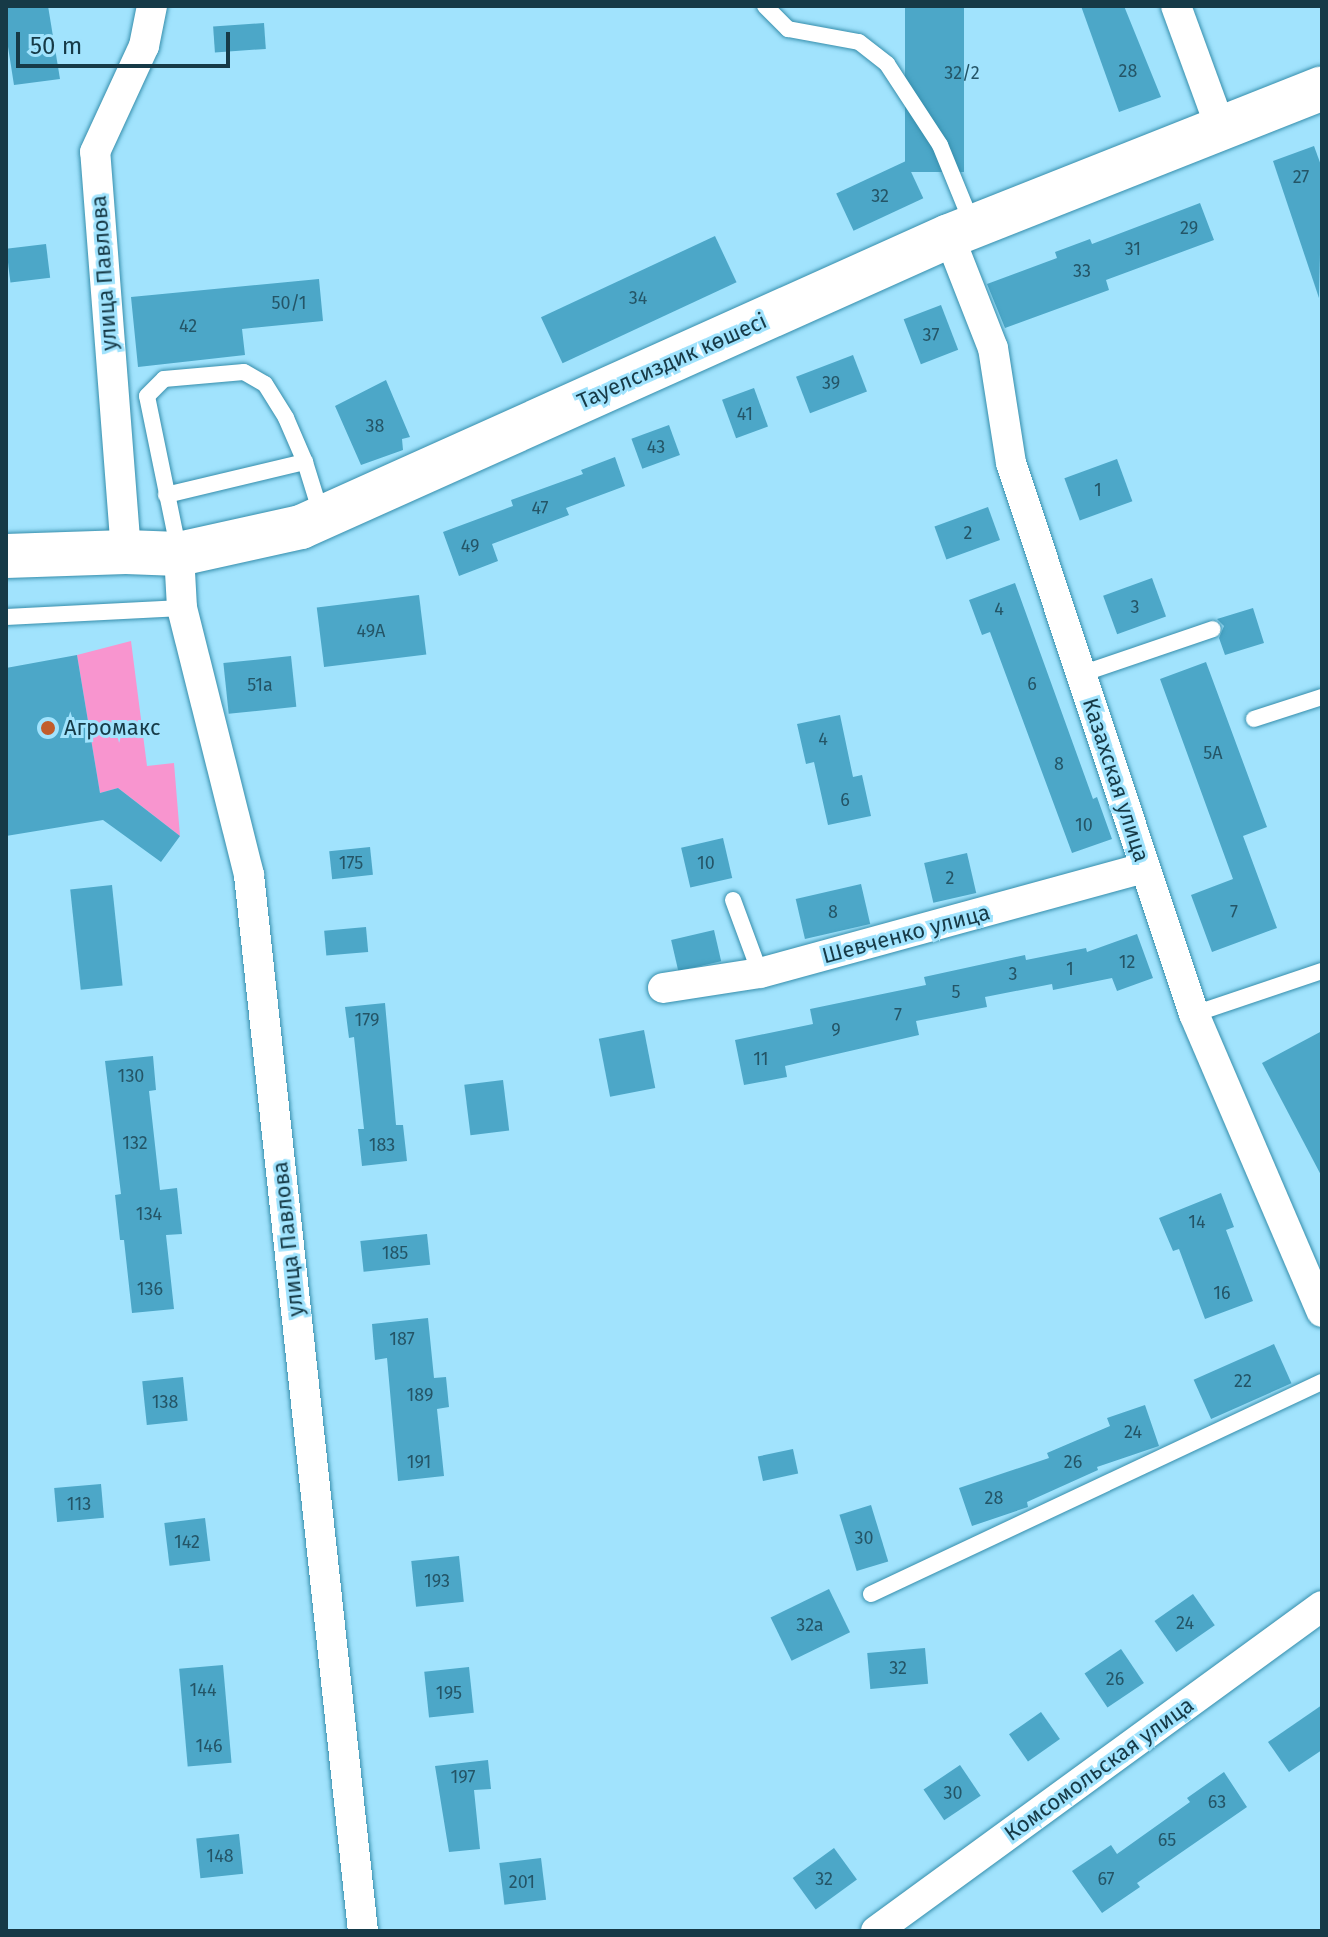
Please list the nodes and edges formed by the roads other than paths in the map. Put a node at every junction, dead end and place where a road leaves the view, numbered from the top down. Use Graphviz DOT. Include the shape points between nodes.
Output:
graph roads {
  1 [pos="152,6"];
  2 [pos="765,6"];
  3 [pos="1176,6"];
  4 [pos="1322,88"];
  5 [pos="1220,126"];
  6 [pos="961,231"];
  7 [pos="305,462"];
  8 [pos="166,495"];
  9 [pos="322,518"];
  10 [pos="126,552"];
  11 [pos="179,554"];
  12 [pos="6,556"];
  13 [pos="182,608"];
  14 [pos="6,617"];
  15 [pos="1213,629"];
  16 [pos="1081,674"];
  17 [pos="1322,697"];
  18 [pos="1254,719"];
  19 [pos="1145,868"];
  20 [pos="733,900"];
  21 [pos="1322,971"];
  22 [pos="760,973"];
  23 [pos="663,988"];
  24 [pos="1194,1014"];
  25 [pos="1322,1312"];
  26 [pos="1322,1382"];
  27 [pos="871,1594"];
  28 [pos="1322,1606"];
  29 [pos="363,1931"];
  30 [pos="876,1931"];
  1 -- 10 [label="street, улица Павлова" via="144,46 95,152"];
  2 -- 6 [label="lane" via="788,29 859,42 887,64 940,145"];
  3 -- 5 [label="street"];
  4 -- 5 [label="street, Тауелсиздик көшесі"];
  5 -- 6 [label="street, Тауелсиздик көшесі"];
  6 -- 9 [label="street, Тауелсиздик көшесі"];
  6 -- 16 [label="street, Казахская улица" via="993,348 1011,463"];
  7 -- 8 [label="lane"];
  7 -- 8 [label="lane" via="265,384 244,372 164,379 147,396"];
  7 -- 9 [label="lane"];
  8 -- 11 [label="lane"];
  9 -- 11 [label="street, Тауелсиздик көшесі" via="244,542"];
  10 -- 11 [label="street, Тауелсиздик көшесі"];
  10 -- 12 [label="street, Тауелсиздик көшесі"];
  11 -- 13 [label="street, улица Павлова"];
  13 -- 14 [label="lane"];
  13 -- 29 [label="street, улица Павлова" via="249,875"];
  15 -- 16 [label="lane"];
  16 -- 19 [label="street, Казахская улица"];
  17 -- 18 [label="lane"];
  19 -- 22 [label="street, Шевченко улица"];
  19 -- 24 [label="street, Казахская улица"];
  20 -- 22 [label="lane"];
  21 -- 24 [label="lane"];
  22 -- 23 [label="street, Шевченко улица"];
  24 -- 25 [label="street, Казахская улица"];
  26 -- 27 [label="lane"];
  28 -- 30 [label="street, Комсомольская улица"];
}
